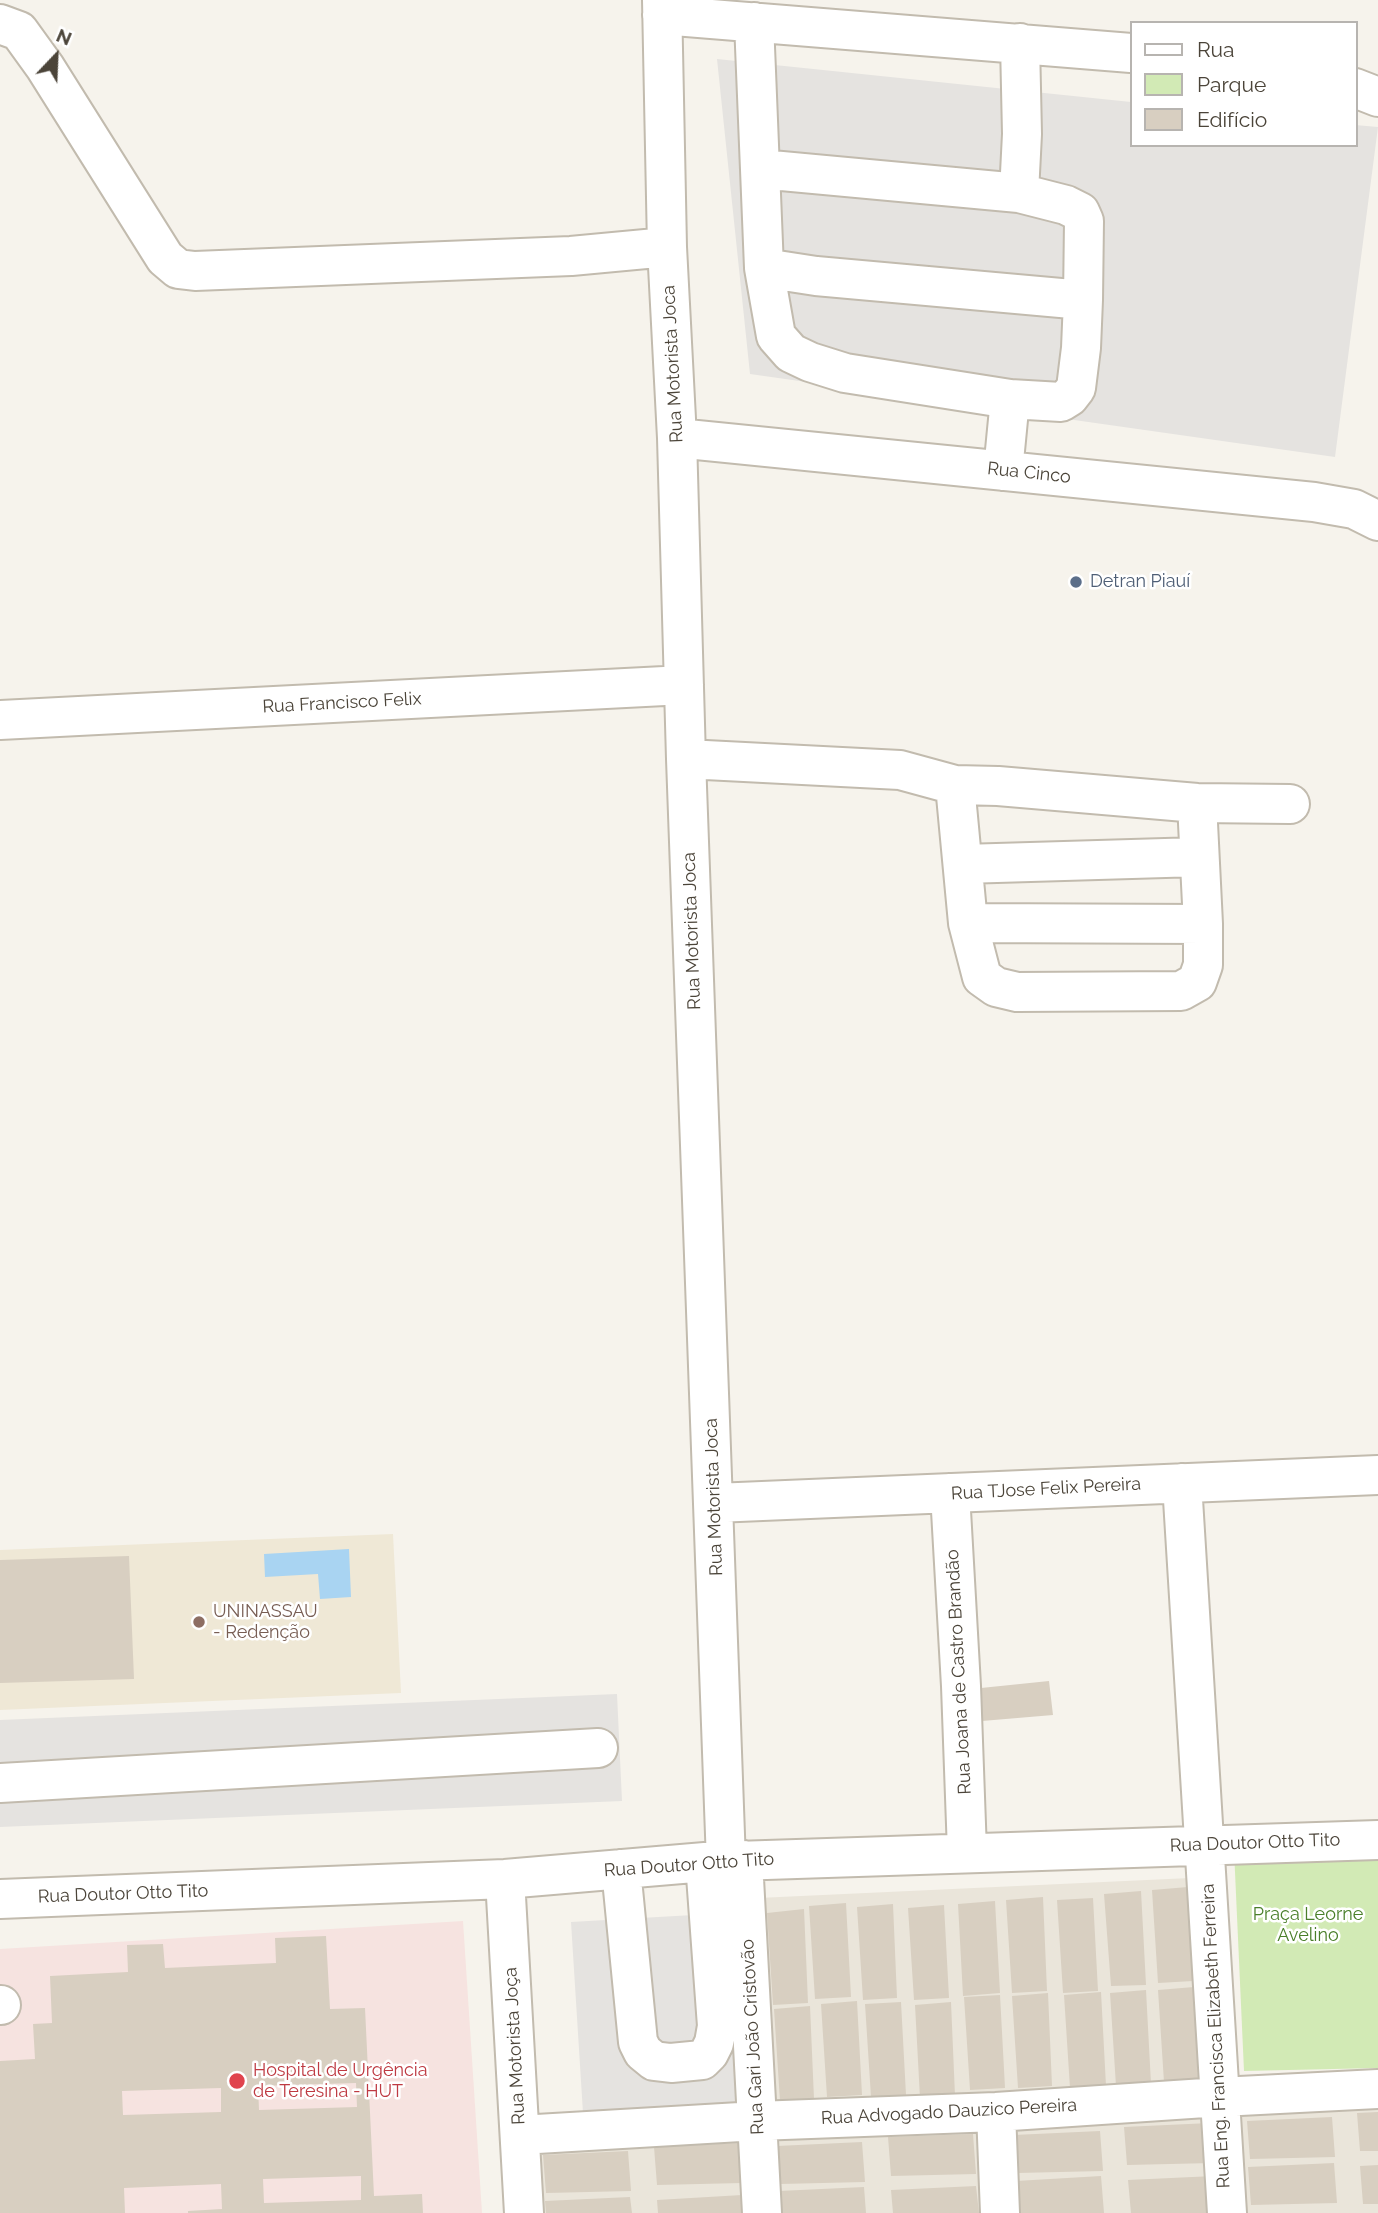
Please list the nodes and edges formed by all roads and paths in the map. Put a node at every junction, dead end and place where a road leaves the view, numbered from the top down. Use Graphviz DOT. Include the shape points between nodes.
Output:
graph roads {
  1 [pos="662,7"];
  2 [pos="754,22"];
  3 [pos="0,24"];
  4 [pos="1020,43"];
  5 [pos="1130,53"];
  6 [pos="1357,89"];
  7 [pos="1378,97"];
  8 [pos="760,169"];
  9 [pos="1018,193"];
  10 [pos="667,247"];
  11 [pos="764,268"];
  12 [pos="1083,300"];
  13 [pos="1010,399"];
  14 [pos="677,438"];
  15 [pos="1003,471"];
  16 [pos="1378,521"];
  17 [pos="684,685"];
  18 [pos="0,720"];
  19 [pos="685,759"];
  20 [pos="955,785"];
  21 [pos="1197,803"];
  22 [pos="1290,804"];
  23 [pos="1199,858"];
  24 [pos="963,864"];
  25 [pos="968,923"];
  26 [pos="1203,924"];
  27 [pos="1378,1475"];
  28 [pos="1182,1483"];
  29 [pos="950,1493"];
  30 [pos="715,1503"];
  31 [pos="598,1748"];
  32 [pos="0,1783"];
  33 [pos="1378,1840"];
  34 [pos="1205,1845"];
  35 [pos="967,1852"];
  36 [pos="725,1861"];
  37 [pos="621,1869"];
  38 [pos="505,1879"];
  39 [pos="0,1899"];
  40 [pos="1378,2089"];
  41 [pos="1220,2097"];
  42 [pos="996,2112"];
  43 [pos="757,2121"];
  44 [pos="520,2135"];
  45 [pos="524,2213"];
  46 [pos="762,2213"];
  47 [pos="1000,2213"];
  48 [pos="1227,2213"];
  1 -- 2 [label="street"];
  1 -- 10 [label="street, Rua Motorista Joca"];
  2 -- 4 [label="street"];
  2 -- 8 [label="street"];
  3 -- 10 [label="street" via="19,31 165,258 178,269 571,256"];
  4 -- 5 [label="street"];
  4 -- 9 [label="street"];
  6 -- 7 [label="street"];
  8 -- 9 [label="street"];
  8 -- 11 [label="street"];
  9 -- 12 [label="street" via="1080,212 1084,221"];
  10 -- 14 [label="street, Rua Motorista Joca"];
  11 -- 12 [label="street"];
  11 -- 13 [label="street" via="776,336 791,354 845,373"];
  12 -- 13 [label="street" via="1076,388 1061,402"];
  13 -- 15 [label="street"];
  14 -- 15 [label="street, Rua Cinco"];
  14 -- 17 [label="street, Rua Motorista Joca"];
  15 -- 16 [label="street, Rua Cinco" via="1314,502 1354,509"];
  17 -- 18 [label="street, Rua Francisco Felix"];
  17 -- 19 [label="street, Rua Motorista Joca"];
  19 -- 20 [label="street" via="900,770"];
  19 -- 30 [label="street, Rua Motorista Joca"];
  20 -- 21 [label="street"];
  20 -- 24 [label="street"];
  21 -- 22 [label="street"];
  21 -- 23 [label="street"];
  23 -- 24 [label="street"];
  23 -- 26 [label="street"];
  24 -- 25 [label="street"];
  25 -- 26 [label="street"];
  25 -- 26 [label="street" via="982,977 996,987 1017,992 1181,991 1198,982 1203,965"];
  27 -- 28 [label="street, Rua TJose Felix Pereira"];
  28 -- 29 [label="street, Rua TJose Felix Pereira"];
  28 -- 34 [label="street, Rua Eng. Francisca Elizabeth Ferreira"];
  29 -- 30 [label="street, Rua TJose Felix Pereira"];
  29 -- 35 [label="street, Rua Joana de Castro Brandão"];
  30 -- 36 [label="street, Rua Motorista Joca"];
  31 -- 32 [label="street"];
  33 -- 34 [label="street, Rua Doutor Otto Tito"];
  34 -- 35 [label="street, Rua Doutor Otto Tito"];
  34 -- 41 [label="street, Rua Eng. Francisca Elizabeth Ferreira"];
  35 -- 36 [label="street, Rua Doutor Otto Tito"];
  36 -- 37 [label="street, Rua Doutor Otto Tito"];
  36 -- 37 [label="street" via="713,2043 702,2060 671,2063 654,2061 638,2042"];
  36 -- 43 [label="street, Rua Gari João Cristovão"];
  37 -- 38 [label="street, Rua Doutor Otto Tito"];
  38 -- 39 [label="street, Rua Doutor Otto Tito"];
  38 -- 44 [label="street, Rua Motorista Joça"];
  40 -- 41 [label="street, Rua Advogado Dauzico Pereira"];
  41 -- 42 [label="street, Rua Advogado Dauzico Pereira"];
  41 -- 48 [label="street, Rua Eng. Francisca Elizabeth Ferreira"];
  42 -- 43 [label="street, Rua Advogado Dauzico Pereira"];
  42 -- 47 [label="street"];
  43 -- 44 [label="street, Rua Advogado Dauzico Pereira"];
  43 -- 46 [label="street, Rua Gari João Cristovão"];
  44 -- 45 [label="street, Rua Motorista Joça"];
}
